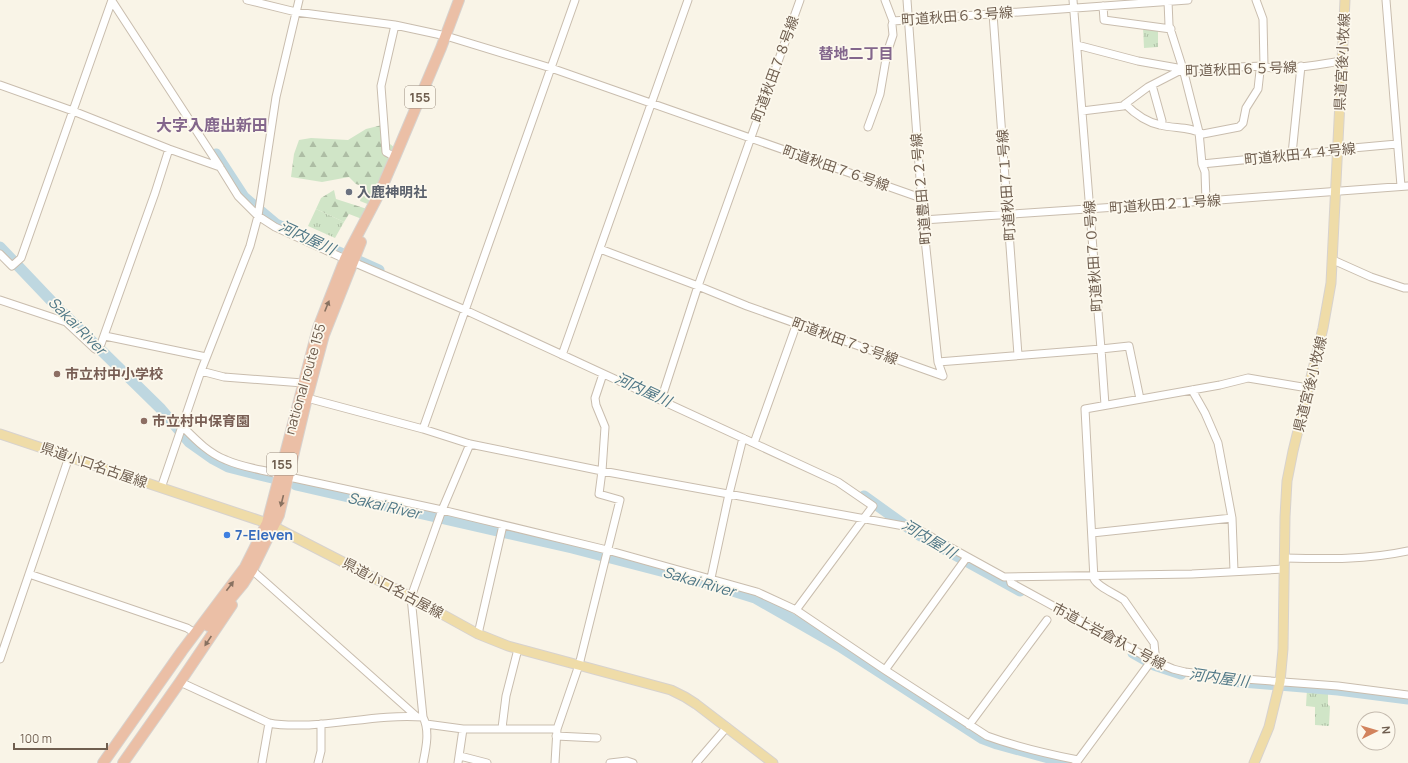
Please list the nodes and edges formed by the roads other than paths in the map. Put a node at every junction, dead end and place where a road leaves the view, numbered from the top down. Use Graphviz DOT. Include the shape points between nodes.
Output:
graph roads {
  1 [pos="112,0"];
  2 [pos="247,0"];
  3 [pos="299,0"];
  4 [pos="459,0"];
  5 [pos="575,0"];
  6 [pos="688,0"];
  7 [pos="800,0"];
  8 [pos="885,0"];
  9 [pos="907,0"];
  10 [pos="1073,0"];
  11 [pos="1188,0"];
  12 [pos="1256,0"];
  13 [pos="1345,0"];
  14 [pos="1386,0"];
  15 [pos="1168,2"];
  16 [pos="1103,6"];
  17 [pos="1074,8"];
  18 [pos="296,12"];
  19 [pos="991,14"];
  20 [pos="908,20"];
  21 [pos="893,21"];
  22 [pos="395,25"];
  23 [pos="1171,29"];
  24 [pos="446,36"];
  25 [pos="1077,45"];
  26 [pos="1342,61"];
  27 [pos="1264,66"];
  28 [pos="1300,66"];
  29 [pos="551,68"];
  30 [pos="1183,69"];
  31 [pos="0,85"];
  32 [pos="1152,85"];
  33 [pos="652,103"];
  34 [pos="1125,104"];
  35 [pos="73,111"];
  36 [pos="1082,111"];
  37 [pos="1160,125"];
  38 [pos="868,127"];
  39 [pos="1199,132"];
  40 [pos="751,138"];
  41 [pos="1397,144"];
  42 [pos="169,149"];
  43 [pos="1338,150"];
  44 [pos="1292,154"];
  45 [pos="395,157"];
  46 [pos="1202,164"];
  47 [pos="220,167"];
  48 [pos="1404,186"];
  49 [pos="1336,191"];
  50 [pos="921,198"];
  51 [pos="1206,201"];
  52 [pos="1090,209"];
  53 [pos="1006,214"];
  54 [pos="258,216"];
  55 [pos="923,220"];
  56 [pos="600,249"];
  57 [pos="0,254"];
  58 [pos="1333,260"];
  59 [pos="349,261"];
  60 [pos="698,286"];
  61 [pos="1408,288"];
  62 [pos="0,300"];
  63 [pos="465,310"];
  64 [pos="797,323"];
  65 [pos="105,336"];
  66 [pos="1101,349"];
  67 [pos="562,355"];
  68 [pos="1016,355"];
  69 [pos="206,357"];
  70 [pos="938,362"];
  71 [pos="201,371"];
  72 [pos="603,374"];
  73 [pos="943,376"];
  74 [pos="303,383"];
  75 [pos="1308,388"];
  76 [pos="1192,390"];
  77 [pos="307,398"];
  78 [pos="661,400"];
  79 [pos="1140,400"];
  80 [pos="1105,405"];
  81 [pos="182,426"];
  82 [pos="423,429"];
  83 [pos="0,434"];
  84 [pos="743,438"];
  85 [pos="754,443"];
  86 [pos="470,444"];
  87 [pos="69,457"];
  88 [pos="602,471"];
  89 [pos="284,475"];
  90 [pos="161,488"];
  91 [pos="729,494"];
  92 [pos="442,510"];
  93 [pos="1232,518"];
  94 [pos="863,520"];
  95 [pos="271,524"];
  96 [pos="503,525"];
  97 [pos="1092,533"];
  98 [pos="607,551"];
  99 [pos="1408,551"];
  100 [pos="966,557"];
  101 [pos="1284,558"];
  102 [pos="1284,569"];
  103 [pos="252,570"];
  104 [pos="1234,571"];
  105 [pos="29,574"];
  106 [pos="1094,576"];
  107 [pos="711,578"];
  108 [pos="1010,578"];
  109 [pos="243,584"];
  110 [pos="411,597"];
  111 [pos="796,610"];
  112 [pos="1047,620"];
  113 [pos="195,633"];
  114 [pos="478,634"];
  115 [pos="518,649"];
  116 [pos="182,651"];
  117 [pos="0,659"];
  118 [pos="1152,660"];
  119 [pos="579,665"];
  120 [pos="885,670"];
  121 [pos="163,682"];
  122 [pos="180,682"];
  123 [pos="1280,682"];
  124 [pos="1408,695"];
  125 [pos="419,716"];
  126 [pos="269,723"];
  127 [pos="321,724"];
  128 [pos="426,724"];
  129 [pos="969,725"];
  130 [pos="727,727"];
  131 [pos="502,728"];
  132 [pos="463,729"];
  133 [pos="556,732"];
  134 [pos="597,738"];
  135 [pos="459,759"];
  136 [pos="1077,761"];
  137 [pos="97,763"];
  138 [pos="103,763"];
  139 [pos="108,763"];
  140 [pos="123,763"];
  141 [pos="262,763"];
  142 [pos="318,763"];
  143 [pos="423,763"];
  144 [pos="487,763"];
  145 [pos="555,763"];
  146 [pos="610,763"];
  147 [pos="633,763"];
  148 [pos="696,763"];
  149 [pos="773,763"];
  150 [pos="1254,763"];
  1 -- 35 [label="street"];
  1 -- 47 [label="street"];
  2 -- 18 [label="street, 町道秋田７６号線"];
  3 -- 18 [label="street"];
  4 -- 24 [label="highway, national route 155 / 155"];
  5 -- 29 [label="street"];
  6 -- 33 [label="street"];
  7 -- 40 [label="street, 町道秋田７８号線"];
  8 -- 21 [label="street, 町道秋田６３号線"];
  9 -- 20 [label="street, 町道豊田２２号線"];
  10 -- 17 [label="street, 町道秋田７０号線"];
  11 -- 15 [label="street, 町道秋田６３号線"];
  12 -- 27 [label="street" via="1263,19"];
  13 -- 26 [label="main road, 県道宮後小牧線"];
  14 -- 41 [label="street"];
  15 -- 16 [label="street, 町道秋田６３号線"];
  15 -- 23 [label="street"];
  16 -- 17 [label="street, 町道秋田６３号線"];
  16 -- 23 [label="street" via="1104,20"];
  17 -- 19 [label="street, 町道秋田６３号線"];
  17 -- 25 [label="street, 町道秋田７０号線"];
  18 -- 22 [label="street, 町道秋田７６号線"];
  18 -- 54 [label="street" via="276,97"];
  19 -- 20 [label="street, 町道秋田６３号線"];
  19 -- 53 [label="street, 町道秋田７１号線"];
  20 -- 21 [label="street, 町道秋田６３号線"];
  20 -- 50 [label="street, 町道豊田２２号線"];
  21 -- 38 [label="street" via="893,35 880,94"];
  22 -- 24 [label="street, 町道秋田７６号線"];
  22 -- 45 [label="street" via="381,86 386,152"];
  23 -- 30 [label="street"];
  24 -- 29 [label="street, 町道秋田７６号線"];
  24 -- 45 [label="highway, national route 155 / 155"];
  25 -- 30 [label="street" via="1138,61"];
  25 -- 36 [label="street, 町道秋田７０号線"];
  26 -- 28 [label="street, 町道秋田６５号線"];
  26 -- 43 [label="main road, 県道宮後小牧線"];
  27 -- 28 [label="street, 町道秋田６５号線"];
  27 -- 30 [label="street, 町道秋田６５号線"];
  27 -- 39 [label="street" via="1260,71 1258,89 1246,108 1243,123 1239,127 1203,134"];
  28 -- 44 [label="street"];
  29 -- 33 [label="street, 町道秋田７６号線"];
  29 -- 63 [label="street"];
  30 -- 32 [label="street, 町道秋田６５号線"];
  30 -- 39 [label="street"];
  31 -- 35 [label="street"];
  32 -- 34 [label="street, 町道秋田６５号線"];
  32 -- 37 [label="street" via="1162,120"];
  33 -- 40 [label="street, 町道秋田７６号線"];
  33 -- 56 [label="street"];
  34 -- 36 [label="street"];
  34 -- 37 [label="street" via="1145,120"];
  35 -- 42 [label="street"];
  35 -- 57 [label="street" via="21,258 12,266"];
  36 -- 52 [label="street, 町道秋田７０号線"];
  37 -- 39 [label="street" via="1195,129"];
  39 -- 46 [label="street"];
  40 -- 50 [label="street, 町道秋田７６号線"];
  40 -- 60 [label="street, 町道秋田７８号線"];
  41 -- 43 [label="street, 町道秋田４４号線"];
  41 -- 48 [label="street"];
  42 -- 47 [label="street"];
  42 -- 65 [label="street"];
  43 -- 44 [label="street, 町道秋田４４号線"];
  43 -- 49 [label="main road, 県道宮後小牧線"];
  44 -- 46 [label="street, 町道秋田４４号線"];
  45 -- 59 [label="highway, national route 155 / 155"];
  46 -- 51 [label="street" via="1205,172"];
  47 -- 54 [label="street" via="238,196"];
  48 -- 49 [label="street, 町道秋田２１号線"];
  49 -- 51 [label="street, 町道秋田２１号線"];
  49 -- 58 [label="main road, 県道宮後小牧線"];
  50 -- 55 [label="street, 町道豊田２２号線"];
  51 -- 52 [label="street, 町道秋田２１号線"];
  52 -- 53 [label="street, 町道秋田２１号線"];
  52 -- 66 [label="street, 町道秋田７０号線"];
  53 -- 55 [label="street, 町道秋田２１号線"];
  53 -- 68 [label="street, 町道秋田７１号線"];
  54 -- 59 [label="street" via="275,227"];
  54 -- 69 [label="street" via="250,246"];
  55 -- 70 [label="street, 町道豊田２２号線"];
  56 -- 60 [label="street, 町道秋田７３号線"];
  56 -- 67 [label="street"];
  58 -- 61 [label="street" via="1371,277"];
  58 -- 75 [label="main road, 県道宮後小牧線" via="1327,312"];
  59 -- 63 [label="street"];
  74 -- 59 [label="highway, national route 155 / 155, one-way" via="318,328"];
  59 -- 77 [label="highway, national route 155 / 155" via="324,335"];
  60 -- 64 [label="street, 町道秋田７３号線"];
  60 -- 78 [label="street, 町道秋田７８号線"];
  62 -- 65 [label="street" via="66,322 95,349"];
  63 -- 67 [label="street"];
  63 -- 82 [label="street"];
  64 -- 73 [label="street, 町道秋田７３号線"];
  64 -- 85 [label="street"];
  65 -- 69 [label="street"];
  66 -- 68 [label="street"];
  66 -- 79 [label="street" via="1129,346"];
  66 -- 80 [label="street, 町道秋田７０号線"];
  67 -- 72 [label="street"];
  68 -- 70 [label="street"];
  69 -- 71 [label="street"];
  70 -- 73 [label="street, 町道豊田２２号線"];
  71 -- 74 [label="street" via="224,377"];
  71 -- 81 [label="street"];
  72 -- 78 [label="street"];
  72 -- 88 [label="street" via="595,398 605,427"];
  74 -- 89 [label="highway, national route 155 / 155"];
  75 -- 76 [label="street" via="1248,378"];
  75 -- 101 [label="main road, 県道宮後小牧線" via="1288,476"];
  76 -- 79 [label="street"];
  76 -- 93 [label="street" via="1218,443"];
  77 -- 82 [label="street"];
  77 -- 89 [label="highway, national route 155 / 155"];
  78 -- 84 [label="street"];
  79 -- 80 [label="street"];
  80 -- 97 [label="street" via="1085,409"];
  81 -- 89 [label="street" via="207,449 224,460"];
  81 -- 90 [label="street"];
  82 -- 86 [label="street"];
  83 -- 87 [label="main road, 県道小口名古屋線"];
  84 -- 85 [label="street"];
  84 -- 91 [label="street"];
  85 -- 94 [label="street" via="842,484 873,506"];
  86 -- 88 [label="street"];
  86 -- 92 [label="street"];
  87 -- 90 [label="main road, 県道小口名古屋線"];
  87 -- 105 [label="street"];
  88 -- 91 [label="street"];
  88 -- 98 [label="street" via="599,494 620,500"];
  89 -- 92 [label="street"];
  89 -- 95 [label="highway, national route 155 / 155" via="279,515"];
  90 -- 95 [label="main road, 県道小口名古屋線"];
  91 -- 94 [label="street"];
  91 -- 107 [label="street"];
  92 -- 96 [label="street"];
  92 -- 110 [label="street"];
  93 -- 97 [label="street"];
  93 -- 104 [label="street"];
  94 -- 100 [label="street" via="915,528"];
  94 -- 111 [label="street"];
  95 -- 103 [label="highway, national route 155 / 155"];
  95 -- 110 [label="main road, 県道小口名古屋線"];
  113 -- 95 [label="highway, national route 155 / 155, one-way" via="244,567"];
  96 -- 98 [label="street"];
  96 -- 114 [label="street"];
  97 -- 106 [label="street"];
  98 -- 107 [label="street"];
  98 -- 119 [label="street"];
  99 -- 101 [label="street" via="1367,558"];
  100 -- 108 [label="street" via="1001,576"];
  100 -- 120 [label="street"];
  101 -- 102 [label="main road, 県道宮後小牧線"];
  102 -- 104 [label="street"];
  102 -- 123 [label="main road, 県道宮後小牧線"];
  103 -- 109 [label="highway, national route 155 / 155"];
  103 -- 125 [label="street"];
  104 -- 106 [label="street"];
  105 -- 113 [label="street" via="187,628"];
  105 -- 117 [label="street"];
  106 -- 108 [label="street"];
  106 -- 118 [label="street" via="1096,583 1118,595 1129,606 1154,643 1155,653"];
  107 -- 111 [label="street" via="758,592"];
  108 -- 118 [label="street, 市道上岩倉杁１号線" via="1011,583"];
  109 -- 121 [label="highway, national route 155 / 155"];
  109 -- 122 [label="highway, 155, one-way" via="226,615"];
  110 -- 114 [label="main road, 県道小口名古屋線"];
  110 -- 125 [label="street"];
  111 -- 120 [label="street"];
  112 -- 129 [label="street"];
  113 -- 116 [label="highway, national route 155 / 155"];
  114 -- 115 [label="main road, 県道小口名古屋線"];
  115 -- 119 [label="main road, 県道小口名古屋線"];
  115 -- 131 [label="street" via="506,696"];
  116 -- 121 [label="highway, national route 155 / 155"];
  116 -- 137 [label="highway, 155" via="158,679"];
  118 -- 123 [label="street, 市道上岩倉杁１号線" via="1185,672"];
  118 -- 136 [label="street"];
  119 -- 130 [label="main road, 県道小口名古屋線" via="671,690 696,704"];
  119 -- 133 [label="street"];
  120 -- 129 [label="street"];
  121 -- 138 [label="highway, national route 155 / 155"];
  121 -- 139 [label="highway, national route 155 / 155"];
  122 -- 126 [label="street"];
  122 -- 140 [label="highway, 155"];
  123 -- 124 [label="street, 市道上岩倉杁１号線"];
  123 -- 150 [label="main road, 県道宮後小牧線" via="1269,727"];
  125 -- 127 [label="street"];
  125 -- 128 [label="street"];
  126 -- 127 [label="street" via="282,726"];
  126 -- 141 [label="street"];
  127 -- 142 [label="street" via="321,751"];
  128 -- 132 [label="street"];
  128 -- 143 [label="street"];
  129 -- 136 [label="street" via="987,736 1002,741"];
  130 -- 148 [label="street"];
  130 -- 149 [label="main road, 県道小口名古屋線"];
  131 -- 132 [label="street"];
  131 -- 133 [label="street"];
  132 -- 135 [label="street"];
  133 -- 134 [label="street"];
  133 -- 145 [label="street"];
  135 -- 144 [label="street"];
  146 -- 147 [label="street"];
}
